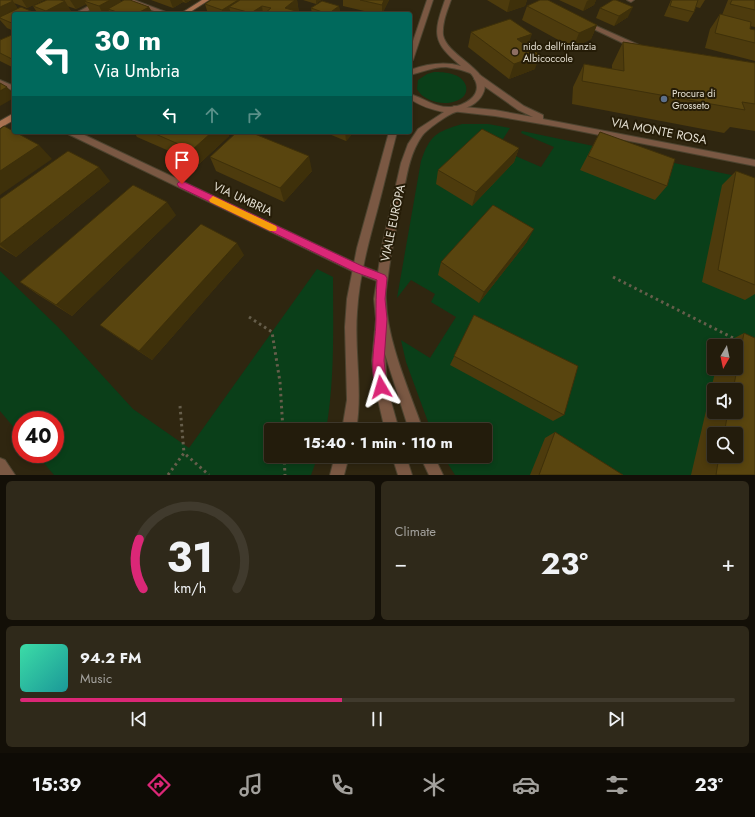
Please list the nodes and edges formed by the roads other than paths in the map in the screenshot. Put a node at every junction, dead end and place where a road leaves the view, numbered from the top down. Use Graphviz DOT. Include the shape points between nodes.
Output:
graph roads {
  1 [pos="105,0"];
  2 [pos="128,0"];
  3 [pos="206,0"];
  4 [pos="430,0"];
  5 [pos="448,0"];
  6 [pos="81,12"];
  7 [pos="162,12"];
  8 [pos="188,12"];
  9 [pos="579,20"];
  10 [pos="646,48"];
  11 [pos="412,54"];
  12 [pos="412,72"];
  13 [pos="474,75"];
  14 [pos="0,82"];
  15 [pos="12,88"];
  16 [pos="412,97"];
  17 [pos="454,109"];
  18 [pos="12,117"];
  19 [pos="559,124"];
  20 [pos="0,125"];
  21 [pos="75,134"];
  22 [pos="392,134"];
  23 [pos="755,163"];
  24 [pos="358,269"];
  25 [pos="382,278"];
  26 [pos="382,319"];
  27 [pos="350,423"];
  28 [pos="390,423"];
  29 [pos="414,423"];
  30 [pos="340,463"];
  31 [pos="401,463"];
  32 [pos="430,463"];
  33 [pos="0,465"];
  34 [pos="8,475"];
  35 [pos="337,475"];
  36 [pos="405,475"];
  37 [pos="436,475"];
  1 -- 6 [label="street"];
  2 -- 7 [label="street"];
  3 -- 8 [label="main road"];
  4 -- 11 [label="street"];
  5 -- 13 [label="street" via="439,30 441,40"];
  9 -- 10 [label="street" via="629,44"];
  12 -- 13 [label="street" via="432,66 443,66 460,68"];
  13 -- 17 [label="street, VIALE EUROPA" via="481,88 478,95 473,101"];
  13 -- 19 [label="street, VIA MONTE ROSA" via="521,108"];
  14 -- 15 [label="street"];
  16 -- 17 [label="street, VIALE EUROPA" via="436,108"];
  17 -- 19 [label="street, VIA MONTE ROSA"];
  17 -- 25 [label="street, VIALE EUROPA" via="421,132 412,144 405,163"];
  18 -- 20 [label="main road"];
  19 -- 23 [label="street, VIA MONTE ROSA"];
  21 -- 24 [label="street, VIA UMBRIA"];
  22 -- 24 [label="street, VIALE EUROPA"];
  24 -- 25 [label="street, VIA UMBRIA"];
  24 -- 27 [label="street, VIALE EUROPA" via="351,311 350,337 354,386"];
  25 -- 26 [label="street, VIALE EUROPA"];
  26 -- 28 [label="street, VIALE EUROPA" via="378,361 381,387"];
  26 -- 29 [label="street" via="392,359"];
  30 -- 35 [label="street"];
  31 -- 36 [label="street"];
  32 -- 37 [label="street"];
  33 -- 34 [label="street"];
}
